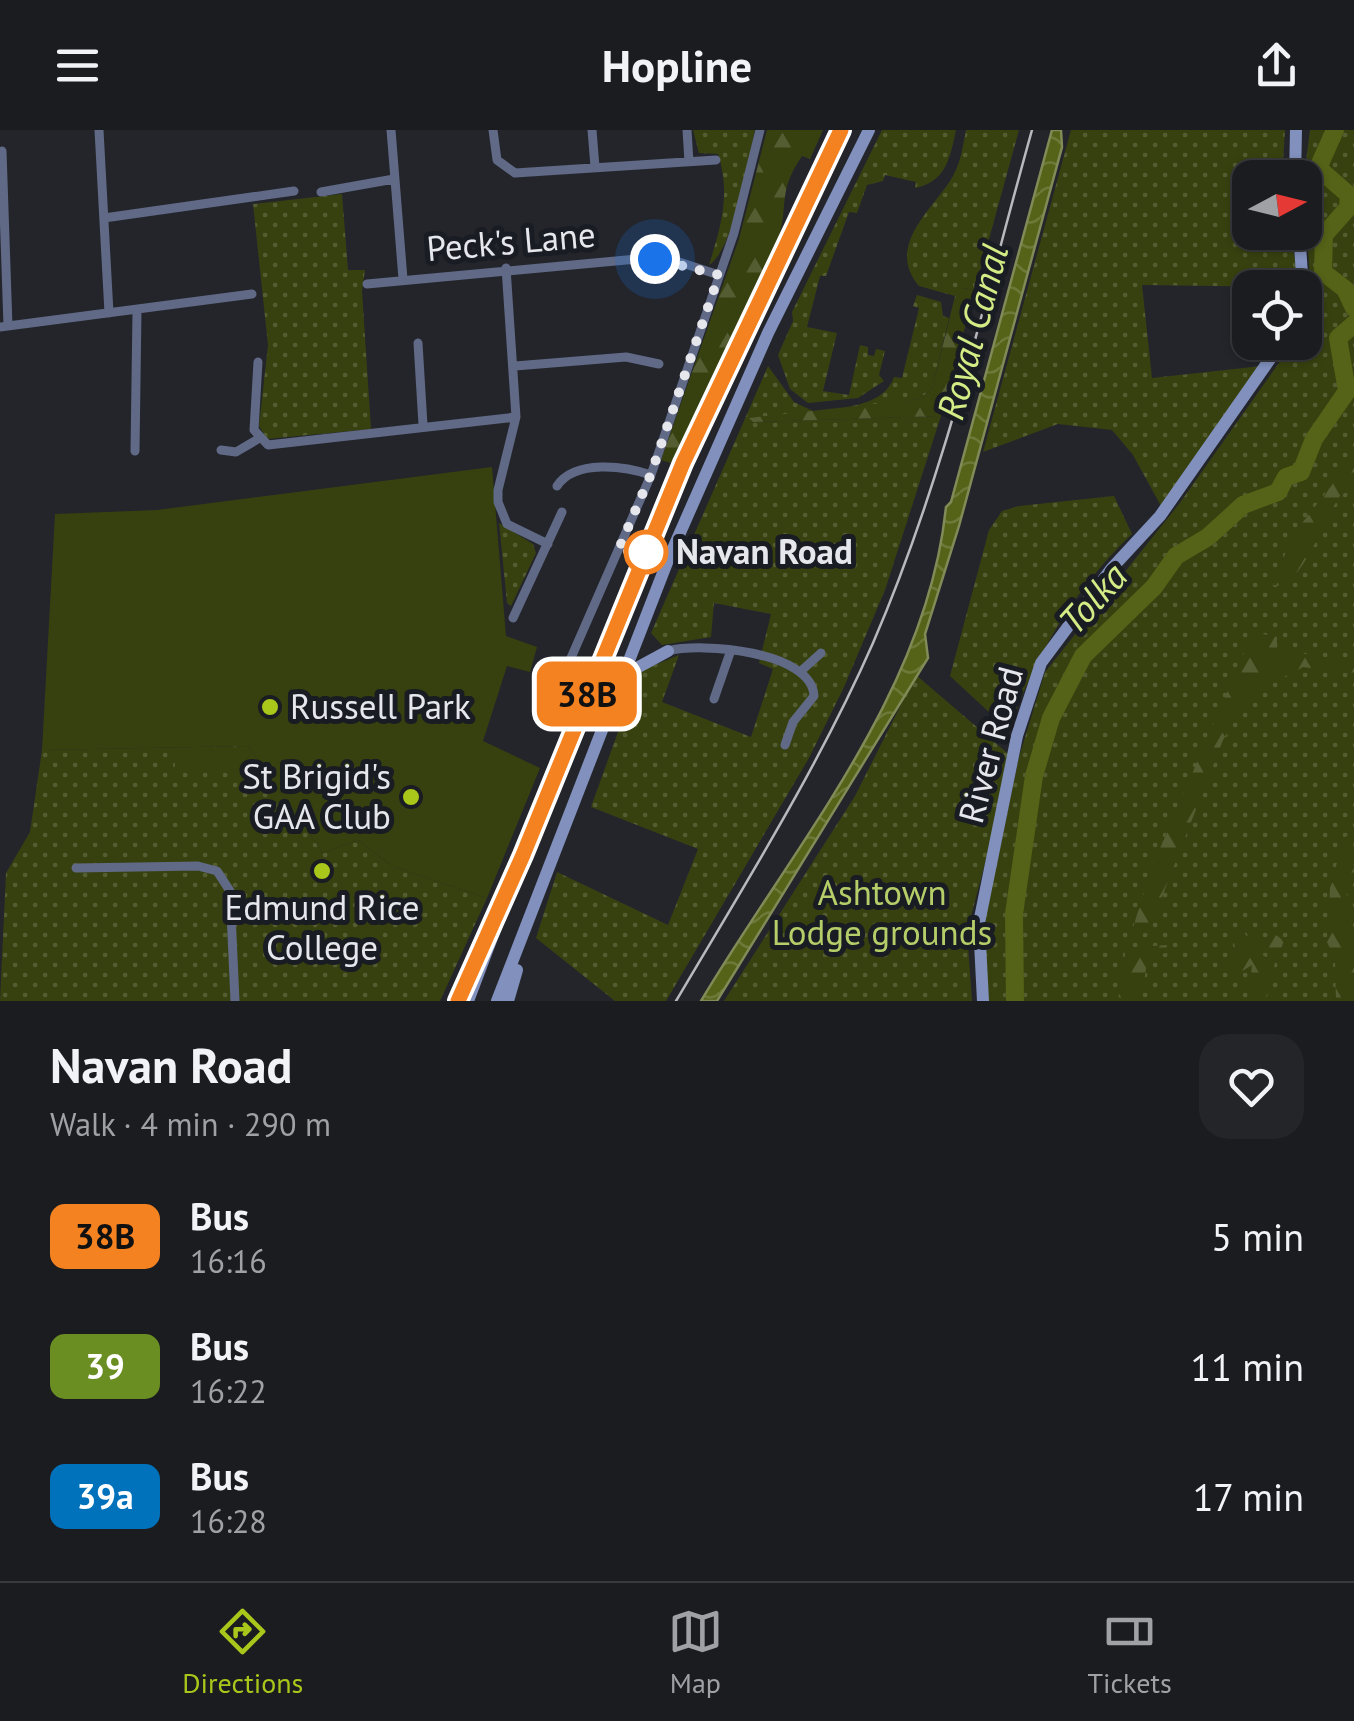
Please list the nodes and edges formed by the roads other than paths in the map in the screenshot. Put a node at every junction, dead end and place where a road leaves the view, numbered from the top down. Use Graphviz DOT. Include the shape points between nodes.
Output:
graph roads {
  1 [pos="99,130"];
  2 [pos="391,130"];
  3 [pos="493,130"];
  4 [pos="592,130"];
  5 [pos="687,130"];
  6 [pos="760,130"];
  7 [pos="841,130"];
  8 [pos="869,130"];
  9 [pos="1296,130"];
  10 [pos="2,151"];
  11 [pos="716,160"];
  12 [pos="1295,160"];
  13 [pos="689,162"];
  14 [pos="595,167"];
  15 [pos="394,179"];
  16 [pos="294,191"];
  17 [pos="320,192"];
  18 [pos="104,218"];
  19 [pos="506,268"];
  20 [pos="719,275"];
  21 [pos="403,279"];
  22 [pos="367,284"];
  23 [pos="252,294"];
  24 [pos="137,310"];
  25 [pos="109,313"];
  26 [pos="4,327"];
  27 [pos="418,343"];
  28 [pos="1269,360"];
  29 [pos="258,362"];
  30 [pos="659,364"];
  31 [pos="515,366"];
  32 [pos="516,417"];
  33 [pos="424,425"];
  34 [pos="258,439"];
  35 [pos="222,450"];
  36 [pos="135,451"];
  37 [pos="651,474"];
  38 [pos="557,486"];
  39 [pos="562,512"];
  40 [pos="548,544"];
  41 [pos="513,618"];
  42 [pos="643,622"];
  43 [pos="731,650"];
  44 [pos="668,651"];
  45 [pos="821,653"];
  46 [pos="566,667"];
  47 [pos="801,671"];
  48 [pos="619,678"];
  49 [pos="714,699"];
  50 [pos="785,744"];
  51 [pos="523,855"];
  52 [pos="76,868"];
  53 [pos="541,886"];
  54 [pos="235,1001"];
  55 [pos="458,1001"];
  56 [pos="468,1001"];
  57 [pos="497,1001"];
  58 [pos="508,1001"];
  59 [pos="983,1001"];
  1 -- 18 [label="street"];
  2 -- 15 [label="street"];
  3 -- 14 [label="street" via="497,160 510,172"];
  4 -- 14 [label="street"];
  5 -- 13 [label="street"];
  6 -- 20 [label="street"];
  7 -- 51 [label="main road" via="683,463"];
  8 -- 42 [label="main road" via="768,333"];
  9 -- 12 [label="main road"];
  10 -- 26 [label="street"];
  11 -- 13 [label="street"];
  13 -- 14 [label="street"];
  15 -- 17 [label="street"];
  15 -- 21 [label="street"];
  16 -- 18 [label="street"];
  18 -- 25 [label="street"];
  19 -- 20 [label="street, Peck's Lane" via="659,259"];
  19 -- 21 [label="street, Peck's Lane"];
  19 -- 31 [label="street"];
  20 -- 37 [label="street"];
  21 -- 22 [label="street, Peck's Lane"];
  23 -- 24 [label="street"];
  24 -- 25 [label="street"];
  24 -- 36 [label="street"];
  25 -- 26 [label="street"];
  27 -- 33 [label="street"];
  28 -- 59 [label="main road, River Road" via="1160,516 1111,568 1041,664 1017,736 978,923"];
  29 -- 34 [label="street"];
  30 -- 31 [label="street" via="626,357"];
  31 -- 32 [label="street"];
  32 -- 33 [label="street"];
  32 -- 40 [label="street" via="498,502 507,524"];
  33 -- 34 [label="street" via="268,445"];
  34 -- 35 [label="street" via="236,452"];
  37 -- 38 [label="street" via="608,467 566,476"];
  37 -- 46 [label="street"];
  39 -- 40 [label="street"];
  40 -- 41 [label="street"];
  42 -- 44 [label="main road" via="650,645"];
  42 -- 48 [label="main road"];
  43 -- 44 [label="street" via="696,645"];
  43 -- 47 [label="street"];
  43 -- 49 [label="street"];
  44 -- 48 [label="main road"];
  45 -- 47 [label="street"];
  47 -- 50 [label="street" via="814,696"];
  48 -- 53 [label="main road"];
  51 -- 55 [label="main road"];
  51 -- 56 [label="main road"];
  52 -- 54 [label="street" via="217,871 230,891"];
  53 -- 57 [label="main road"];
  53 -- 58 [label="main road"];
}
